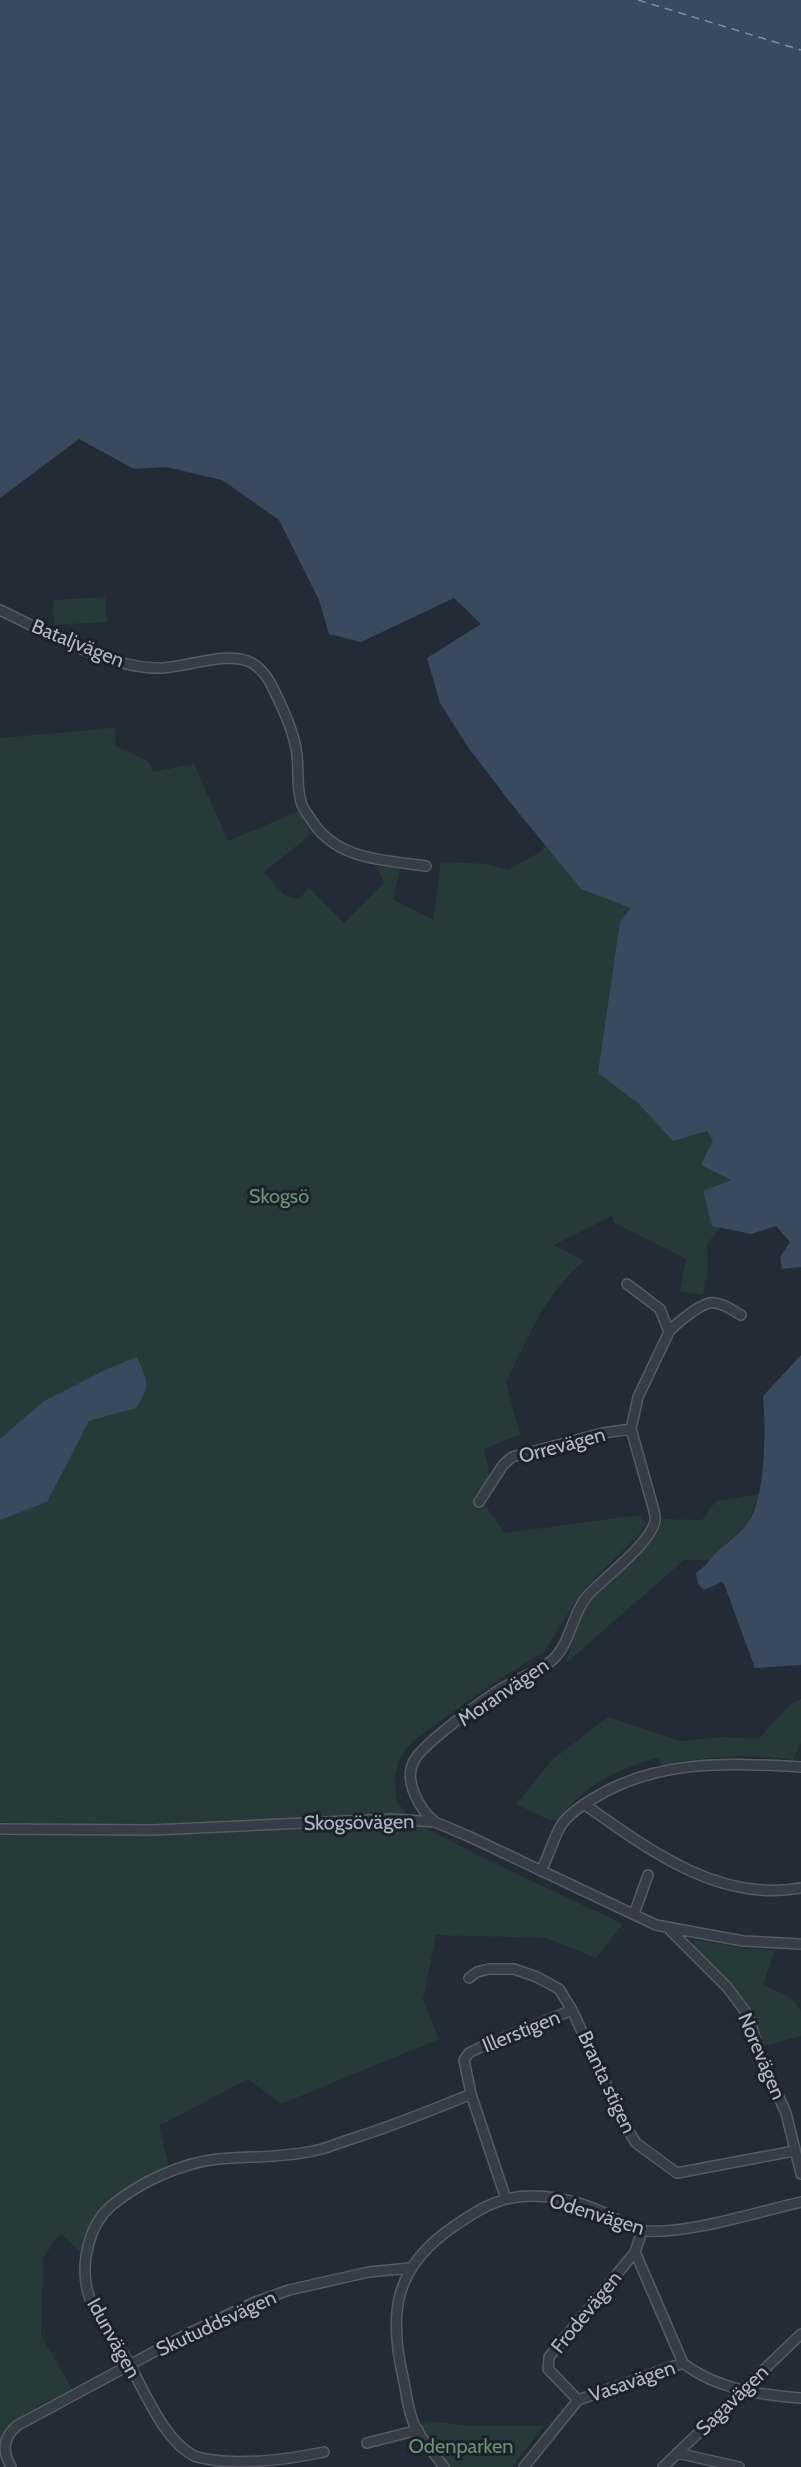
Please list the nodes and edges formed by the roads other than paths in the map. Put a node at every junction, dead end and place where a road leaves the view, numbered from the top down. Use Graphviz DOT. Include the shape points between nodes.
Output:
graph roads {
  1 [pos="0,610"];
  2 [pos="426,866"];
  3 [pos="627,1284"];
  4 [pos="741,1315"];
  5 [pos="669,1332"];
  6 [pos="631,1429"];
  7 [pos="479,1502"];
  8 [pos="801,1767"];
  9 [pos="584,1804"];
  10 [pos="435,1822"];
  11 [pos="0,1829"];
  12 [pos="542,1871"];
  13 [pos="648,1875"];
  14 [pos="801,1888"];
  15 [pos="634,1914"];
  16 [pos="669,1929"];
  17 [pos="801,1944"];
  18 [pos="469,1978"];
  19 [pos="572,2010"];
  20 [pos="471,2094"];
  21 [pos="794,2151"];
  22 [pos="801,2174"];
  23 [pos="506,2199"];
  24 [pos="801,2202"];
  25 [pos="642,2231"];
  26 [pos="635,2253"];
  27 [pos="410,2268"];
  28 [pos="801,2334"];
  29 [pos="684,2363"];
  30 [pos="129,2364"];
  31 [pos="743,2390"];
  32 [pos="801,2398"];
  33 [pos="578,2400"];
  34 [pos="418,2430"];
  35 [pos="367,2443"];
  36 [pos="324,2452"];
  37 [pos="677,2453"];
  38 [pos="11,2467"];
  39 [pos="444,2467"];
  40 [pos="524,2467"];
  41 [pos="663,2467"];
  42 [pos="739,2467"];
  1 -- 2 [label="street, Bataljvägen" via="103,657 132,665 162,668 229,658 253,664 272,685 292,730 302,805 315,826 340,848 358,856"];
  3 -- 5 [label="street" via="660,1309"];
  4 -- 5 [label="street, Moranvägen" via="723,1305 709,1303"];
  5 -- 6 [label="street, Moranvägen" via="638,1397"];
  6 -- 7 [label="street, Orrevägen" via="512,1457"];
  6 -- 10 [label="street, Moranvägen" via="654,1507 652,1528 580,1605 556,1657 503,1687 417,1756 411,1772 415,1793 425,1814"];
  8 -- 9 [label="street" via="724,1764 662,1770 611,1788"];
  9 -- 12 [label="street" via="562,1823"];
  9 -- 14 [label="street" via="688,1872 748,1889"];
  10 -- 11 [label="street, Skogsövägen" via="392,1819 153,1830"];
  10 -- 12 [label="street, Skogsövägen"];
  12 -- 15 [label="street, Skogsövägen"];
  13 -- 15 [label="street"];
  15 -- 16 [label="street, Skogsövägen"];
  16 -- 17 [label="street, Skogsövägen" via="743,1941"];
  16 -- 21 [label="street, Norevägen" via="727,1987 748,2015 760,2055 786,2113"];
  18 -- 19 [label="street, Branta stigen" via="489,1969 514,1969 560,1989"];
  19 -- 20 [label="street, Illerstigen" via="469,2053 464,2060"];
  19 -- 21 [label="street, Branta stigen" via="625,2125 643,2150 677,2173"];
  20 -- 23 [label="street"];
  20 -- 30 [label="street, Idunvägen" via="316,2151 215,2160 185,2167 126,2194 97,2222 86,2256 86,2273 87,2290"];
  21 -- 22 [label="street, Norevägen"];
  23 -- 25 [label="street, Odenvägen" via="544,2196 568,2200"];
  23 -- 27 [label="street, Odenvägen" via="442,2234"];
  24 -- 25 [label="street, Odenvägen" via="690,2227"];
  25 -- 26 [label="street"];
  26 -- 29 [label="street"];
  26 -- 33 [label="street, Frodevägen" via="549,2357 548,2369"];
  27 -- 30 [label="street, Skutuddsvägen" via="369,2272 290,2290 255,2302"];
  27 -- 34 [label="street, Odenvägen" via="397,2304 395,2339"];
  28 -- 31 [label="street, Sagavägen"];
  29 -- 31 [label="street, Vasavägen"];
  29 -- 33 [label="street, Vasavägen"];
  30 -- 36 [label="street, Idunvägen" via="170,2434 192,2455 230,2464 280,2461"];
  30 -- 38 [label="street, Skutuddsvägen" via="18,2425 7,2437 4,2451"];
  31 -- 32 [label="street, Vasavägen"];
  31 -- 37 [label="street, Sagavägen"];
  33 -- 40 [label="street, Vasavägen"];
  34 -- 35 [label="street"];
  34 -- 39 [label="street, Odenvägen"];
  37 -- 41 [label="street, Sagavägen"];
  37 -- 42 [label="street"];
}
